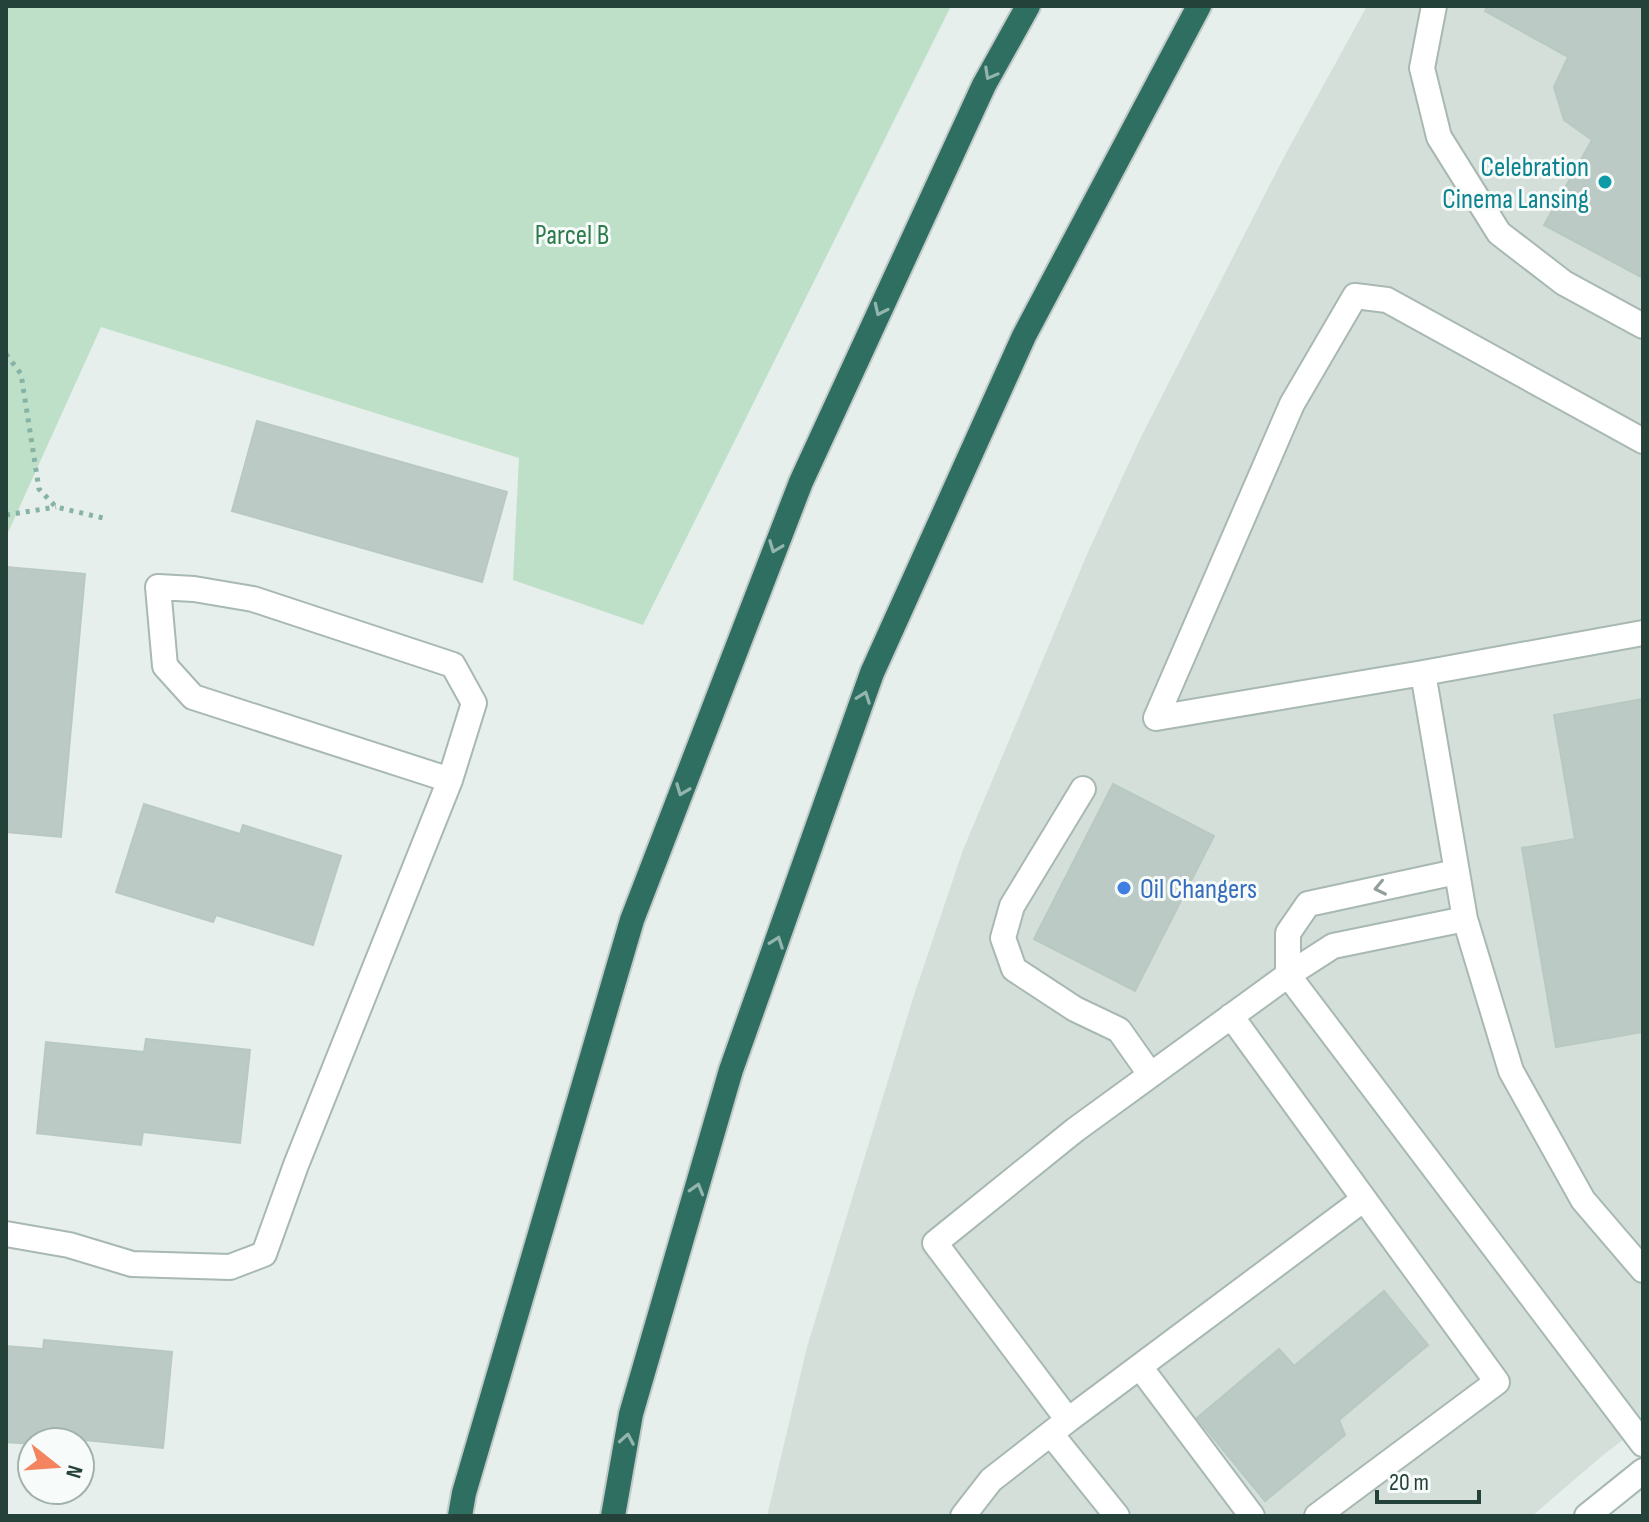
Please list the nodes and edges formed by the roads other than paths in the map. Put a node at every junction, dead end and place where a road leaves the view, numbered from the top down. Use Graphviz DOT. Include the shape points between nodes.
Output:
graph roads {
  1 [pos="1028,6"];
  2 [pos="1199,6"];
  3 [pos="1434,6"];
  4 [pos="1643,326"];
  5 [pos="1643,441"];
  6 [pos="1643,633"];
  7 [pos="1423,673"];
  8 [pos="450,780"];
  9 [pos="1083,789"];
  10 [pos="1456,872"];
  11 [pos="1465,919"];
  12 [pos="1288,975"];
  13 [pos="1231,1016"];
  14 [pos="1150,1074"];
  15 [pos="1364,1199"];
  16 [pos="6,1234"];
  17 [pos="1643,1270"];
  18 [pos="1140,1367"];
  19 [pos="1060,1427"];
  20 [pos="1643,1444"];
  21 [pos="1638,1483"];
  22 [pos="460,1516"];
  23 [pos="613,1516"];
  24 [pos="963,1516"];
  25 [pos="1117,1516"];
  26 [pos="1252,1516"];
  27 [pos="1317,1516"];
  28 [pos="1587,1516"];
  1 -- 22 [label="highway, one-way" via="984,85 801,482 632,920"];
  23 -- 2 [label="highway, one-way" via="631,1414 731,1070 872,673 1024,336"];
  3 -- 4 [label="street" via="1422,68 1439,137 1499,233 1564,283"];
  5 -- 7 [label="street" via="1387,300 1355,296 1292,404 1156,718"];
  6 -- 7 [label="street"];
  7 -- 10 [label="street"];
  8 -- 8 [label="street" via="474,703 453,665 253,599 158,587 165,666 193,697"];
  8 -- 16 [label="street" via="264,1254 230,1267 132,1264"];
  9 -- 14 [label="street" via="1012,906 1003,938 1014,969 1119,1030"];
  10 -- 11 [label="street"];
  10 -- 12 [label="street, one-way" via="1308,904 1288,933"];
  11 -- 12 [label="street" via="1333,946"];
  11 -- 17 [label="street" via="1511,1071 1583,1200"];
  12 -- 13 [label="street"];
  12 -- 20 [label="street"];
  13 -- 14 [label="street"];
  13 -- 15 [label="street"];
  14 -- 19 [label="street" via="935,1243"];
  15 -- 18 [label="street"];
  15 -- 27 [label="street" via="1497,1382"];
  18 -- 19 [label="street"];
  18 -- 26 [label="street"];
  19 -- 24 [label="street" via="991,1480"];
  19 -- 25 [label="street"];
  21 -- 28 [label="street"];
}
